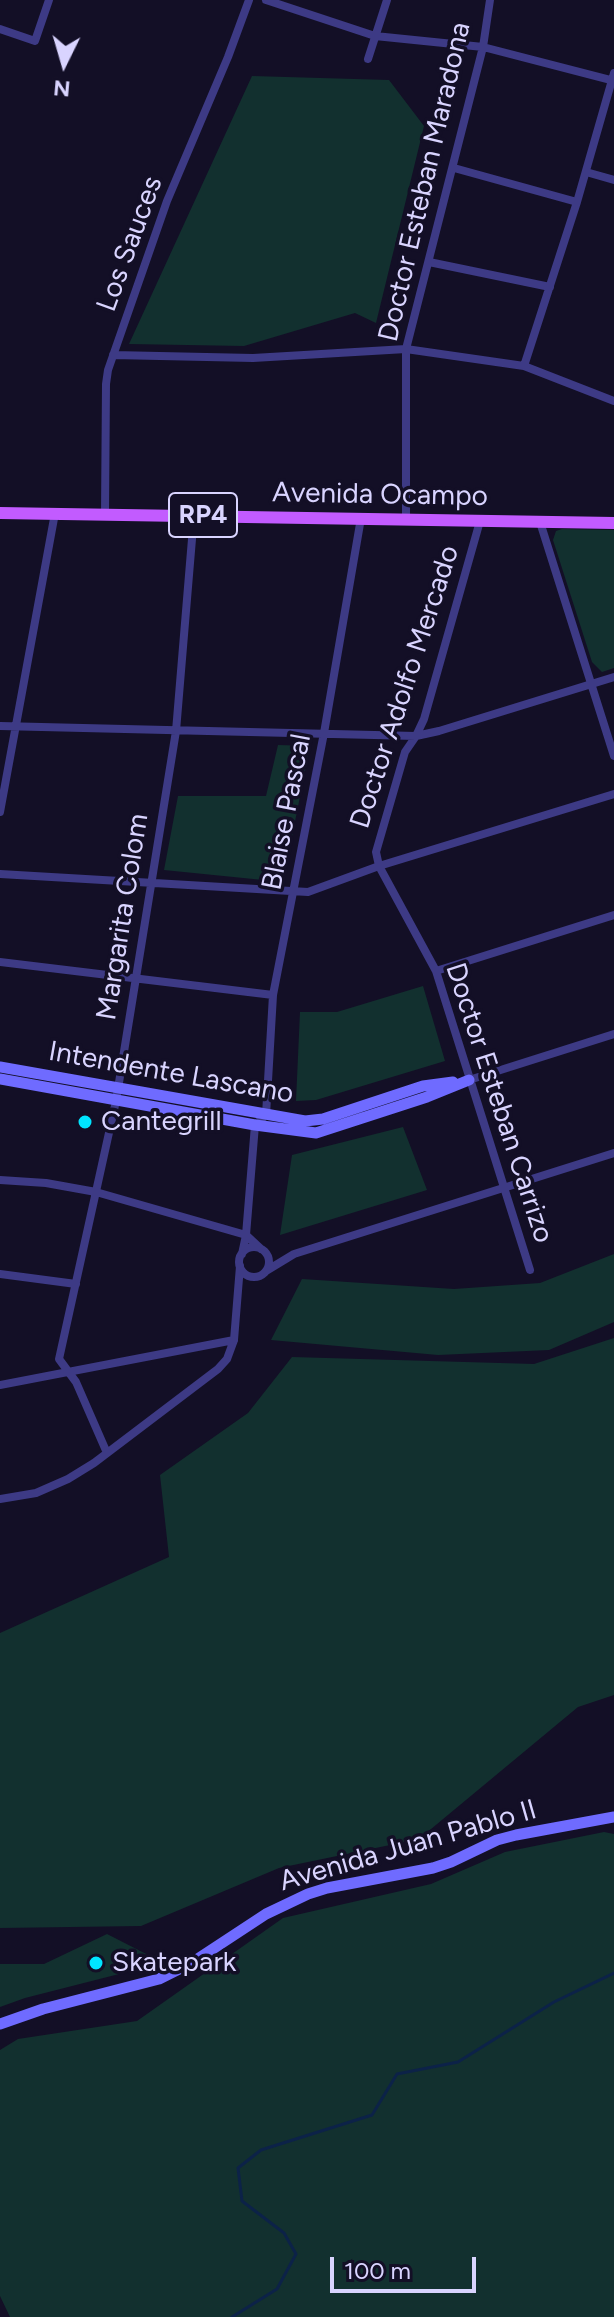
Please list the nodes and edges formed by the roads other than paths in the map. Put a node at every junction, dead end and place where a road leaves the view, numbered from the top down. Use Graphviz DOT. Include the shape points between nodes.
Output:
graph roads {
  1 [pos="49,0"];
  2 [pos="249,0"];
  3 [pos="266,0"];
  4 [pos="387,0"];
  5 [pos="490,0"];
  6 [pos="0,29"];
  7 [pos="375,36"];
  8 [pos="483,47"];
  9 [pos="368,59"];
  10 [pos="613,78"];
  11 [pos="454,168"];
  12 [pos="586,172"];
  13 [pos="614,180"];
  14 [pos="577,202"];
  15 [pos="429,262"];
  16 [pos="550,287"];
  17 [pos="406,349"];
  18 [pos="113,355"];
  19 [pos="524,366"];
  20 [pos="614,401"];
  21 [pos="0,513"];
  22 [pos="55,513"];
  23 [pos="105,514"];
  24 [pos="194,515"];
  25 [pos="361,518"];
  26 [pos="406,519"];
  27 [pos="480,521"];
  28 [pos="540,522"];
  29 [pos="614,523"];
  30 [pos="614,677"];
  31 [pos="591,684"];
  32 [pos="0,726"];
  33 [pos="15,727"];
  34 [pos="176,731"];
  35 [pos="324,733"];
  36 [pos="416,736"];
  37 [pos="614,756"];
  38 [pos="614,794"];
  39 [pos="0,812"];
  40 [pos="379,866"];
  41 [pos="0,874"];
  42 [pos="150,883"];
  43 [pos="294,893"];
  44 [pos="614,915"];
  45 [pos="0,962"];
  46 [pos="436,971"];
  47 [pos="135,978"];
  48 [pos="273,995"];
  49 [pos="614,1034"];
  50 [pos="0,1067"];
  51 [pos="0,1079"];
  52 [pos="469,1080"];
  53 [pos="117,1095"];
  54 [pos="266,1115"];
  55 [pos="255,1125"];
  56 [pos="614,1153"];
  57 [pos="0,1180"];
  58 [pos="505,1187"];
  59 [pos="96,1192"];
  60 [pos="246,1235"];
  61 [pos="264,1252"];
  62 [pos="242,1254"];
  63 [pos="294,1254"];
  64 [pos="240,1266"];
  65 [pos="530,1270"];
  66 [pos="262,1273"];
  67 [pos="0,1274"];
  68 [pos="76,1284"];
  69 [pos="239,1300"];
  70 [pos="234,1340"];
  71 [pos="68,1372"];
  72 [pos="0,1385"];
  73 [pos="107,1453"];
  74 [pos="0,1499"];
  75 [pos="614,1817"];
  76 [pos="0,2024"];
  1 -- 6 [label="street" via="35,41"];
  2 -- 18 [label="street, Los Sauces" via="167,201"];
  3 -- 7 [label="street"];
  4 -- 7 [label="street"];
  5 -- 8 [label="street, Doctor Esteban Maradona"];
  7 -- 8 [label="street"];
  7 -- 9 [label="street"];
  8 -- 10 [label="street"];
  8 -- 11 [label="street, Doctor Esteban Maradona"];
  10 -- 12 [label="street"];
  11 -- 14 [label="street"];
  11 -- 15 [label="street, Doctor Esteban Maradona"];
  12 -- 13 [label="street"];
  12 -- 14 [label="street"];
  14 -- 16 [label="street"];
  15 -- 16 [label="street"];
  15 -- 17 [label="street, Doctor Esteban Maradona"];
  16 -- 19 [label="street"];
  17 -- 18 [label="street" via="253,358"];
  17 -- 19 [label="street"];
  17 -- 26 [label="street, Doctor Esteban Maradona"];
  18 -- 23 [label="street, Los Sauces" via="106,384"];
  19 -- 20 [label="street"];
  21 -- 22 [label="main road, Avenida Ocampo / RP4"];
  22 -- 23 [label="main road, Avenida Ocampo / RP4"];
  22 -- 33 [label="street"];
  23 -- 24 [label="main road, Avenida Ocampo / RP4"];
  24 -- 25 [label="main road, Avenida Ocampo / RP4"];
  24 -- 34 [label="street, Margarita Colom"];
  25 -- 26 [label="main road, Avenida Ocampo / RP4"];
  25 -- 35 [label="street, Blaise Pascal"];
  26 -- 27 [label="main road, Avenida Ocampo / RP4"];
  27 -- 28 [label="main road, Avenida Ocampo / RP4"];
  27 -- 36 [label="street, Doctor Adolfo Mercado"];
  28 -- 29 [label="main road, Avenida Ocampo / RP4"];
  28 -- 31 [label="street"];
  30 -- 31 [label="street"];
  31 -- 36 [label="street"];
  31 -- 37 [label="street"];
  32 -- 33 [label="street"];
  33 -- 34 [label="street"];
  33 -- 39 [label="street"];
  34 -- 35 [label="street"];
  34 -- 42 [label="street, Margarita Colom"];
  35 -- 36 [label="street"];
  35 -- 43 [label="street, Blaise Pascal"];
  36 -- 40 [label="street, Doctor Adolfo Mercado" via="405,752 376,852"];
  38 -- 40 [label="street"];
  40 -- 43 [label="street"];
  40 -- 46 [label="street, Doctor Esteban Carrizo"];
  41 -- 42 [label="street"];
  42 -- 43 [label="street"];
  42 -- 47 [label="street, Margarita Colom"];
  43 -- 48 [label="street, Blaise Pascal"];
  44 -- 46 [label="street"];
  45 -- 47 [label="street"];
  46 -- 52 [label="street, Doctor Esteban Carrizo"];
  47 -- 48 [label="street"];
  47 -- 53 [label="street, Margarita Colom"];
  48 -- 54 [label="street, Blaise Pascal"];
  49 -- 52 [label="street"];
  50 -- 53 [label="main road, Intendente Lascano"];
  51 -- 53 [label="main road, Intendente Lascano"];
  52 -- 54 [label="main road, Intendente Lascano" via="423,1086 314,1121"];
  52 -- 55 [label="main road, Intendente Lascano" via="316,1133"];
  52 -- 58 [label="street, Doctor Esteban Carrizo"];
  53 -- 54 [label="main road, Intendente Lascano"];
  53 -- 55 [label="main road, Intendente Lascano"];
  53 -- 59 [label="street, Margarita Colom"];
  54 -- 55 [label="street"];
  55 -- 60 [label="street"];
  56 -- 58 [label="street"];
  57 -- 59 [label="street"];
  58 -- 63 [label="street"];
  58 -- 65 [label="street, Doctor Esteban Carrizo"];
  59 -- 60 [label="street"];
  59 -- 68 [label="street, Margarita Colom"];
  60 -- 61 [label="street"];
  60 -- 62 [label="street"];
  61 -- 62 [label="street" via="251,1248"];
  61 -- 63 [label="street"];
  61 -- 66 [label="street" via="269,1263"];
  62 -- 64 [label="street"];
  63 -- 66 [label="street"];
  64 -- 66 [label="street" via="247,1275"];
  64 -- 69 [label="street"];
  66 -- 69 [label="street"];
  67 -- 68 [label="street"];
  68 -- 71 [label="street, Margarita Colom" via="59,1359"];
  69 -- 70 [label="street"];
  70 -- 71 [label="street"];
  70 -- 73 [label="street" via="218,1369"];
  71 -- 72 [label="street"];
  71 -- 73 [label="street, Margarita Colom"];
  73 -- 74 [label="street" via="36,1493"];
  75 -- 76 [label="main road, Avenida Juan Pablo II" via="516,1835 433,1868 308,1894 159,1979"];
}
